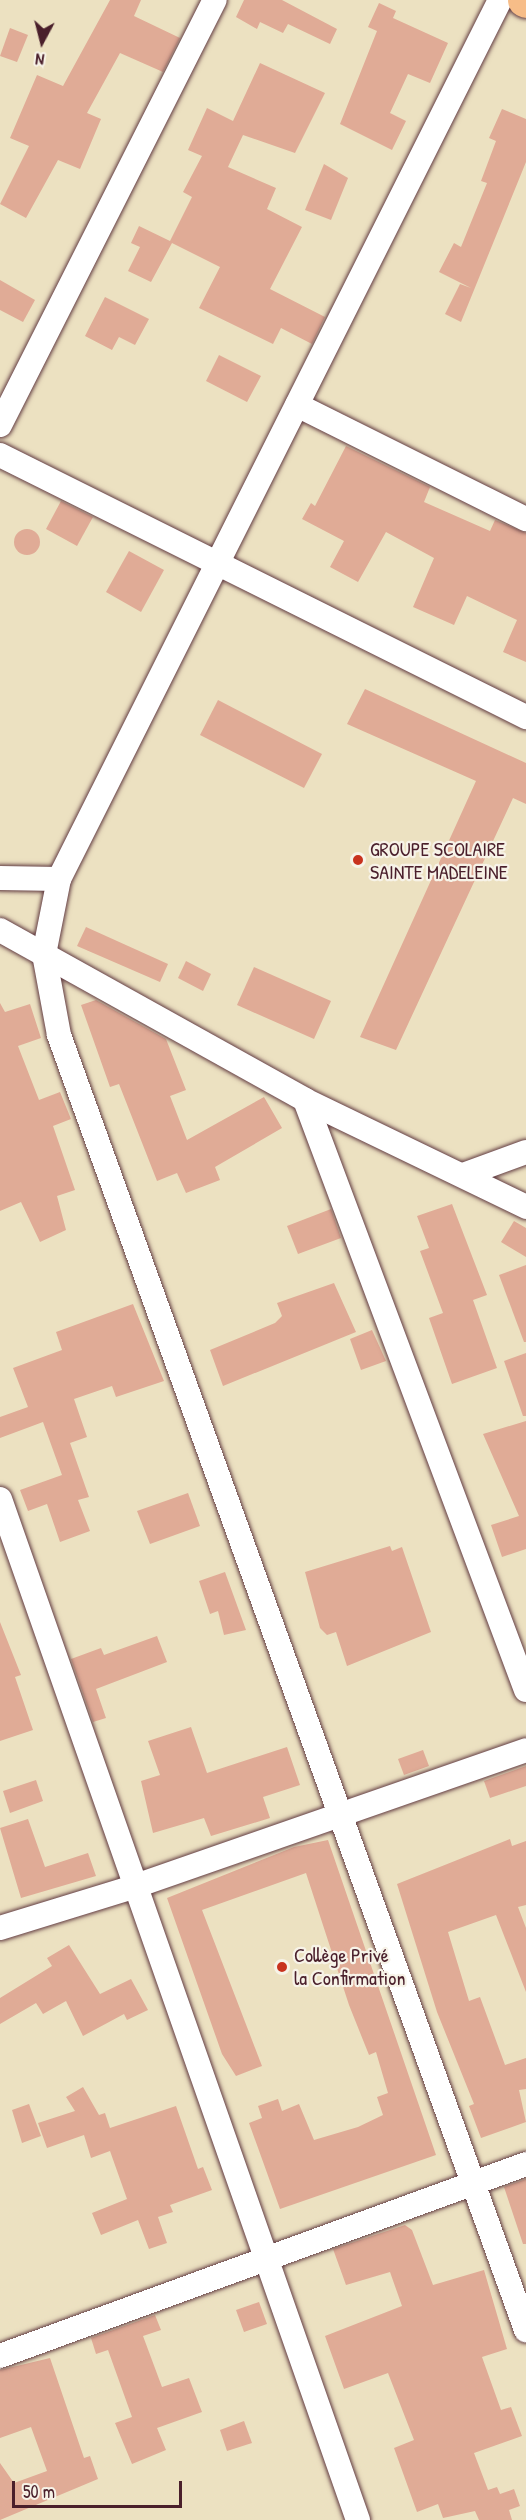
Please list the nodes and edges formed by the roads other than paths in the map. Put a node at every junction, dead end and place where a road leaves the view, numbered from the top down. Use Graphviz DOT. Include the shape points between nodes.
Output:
graph roads {
  1 [pos="215,0"];
  2 [pos="500,0"];
  3 [pos="297,405"];
  4 [pos="0,425"];
  5 [pos="0,455"];
  6 [pos="526,519"];
  7 [pos="217,564"];
  8 [pos="526,717"];
  9 [pos="0,878"];
  10 [pos="59,879"];
  11 [pos="0,930"];
  12 [pos="44,954"];
  13 [pos="305,1100"];
  14 [pos="526,1152"];
  15 [pos="463,1175"];
  16 [pos="526,1207"];
  17 [pos="0,1498"];
  18 [pos="526,1690"];
  19 [pos="526,1750"];
  20 [pos="340,1815"];
  21 [pos="133,1887"];
  22 [pos="0,1928"];
  23 [pos="526,2164"];
  24 [pos="473,2183"];
  25 [pos="264,2258"];
  26 [pos="526,2330"];
  27 [pos="0,2356"];
  28 [pos="358,2520"];
  1 -- 4 [label="street"];
  2 -- 3 [label="street"];
  3 -- 6 [label="street"];
  3 -- 7 [label="street"];
  5 -- 7 [label="street"];
  7 -- 8 [label="street"];
  7 -- 10 [label="street"];
  9 -- 10 [label="street"];
  10 -- 12 [label="street"];
  11 -- 12 [label="street"];
  12 -- 13 [label="street"];
  12 -- 20 [label="street" via="59,1035"];
  13 -- 15 [label="street"];
  13 -- 18 [label="street"];
  14 -- 15 [label="street"];
  15 -- 16 [label="street"];
  17 -- 21 [label="street"];
  19 -- 20 [label="street"];
  20 -- 21 [label="street"];
  20 -- 24 [label="street"];
  21 -- 22 [label="street"];
  21 -- 25 [label="street"];
  23 -- 24 [label="street"];
  24 -- 25 [label="street"];
  24 -- 26 [label="street"];
  25 -- 27 [label="street"];
  25 -- 28 [label="street"];
}
